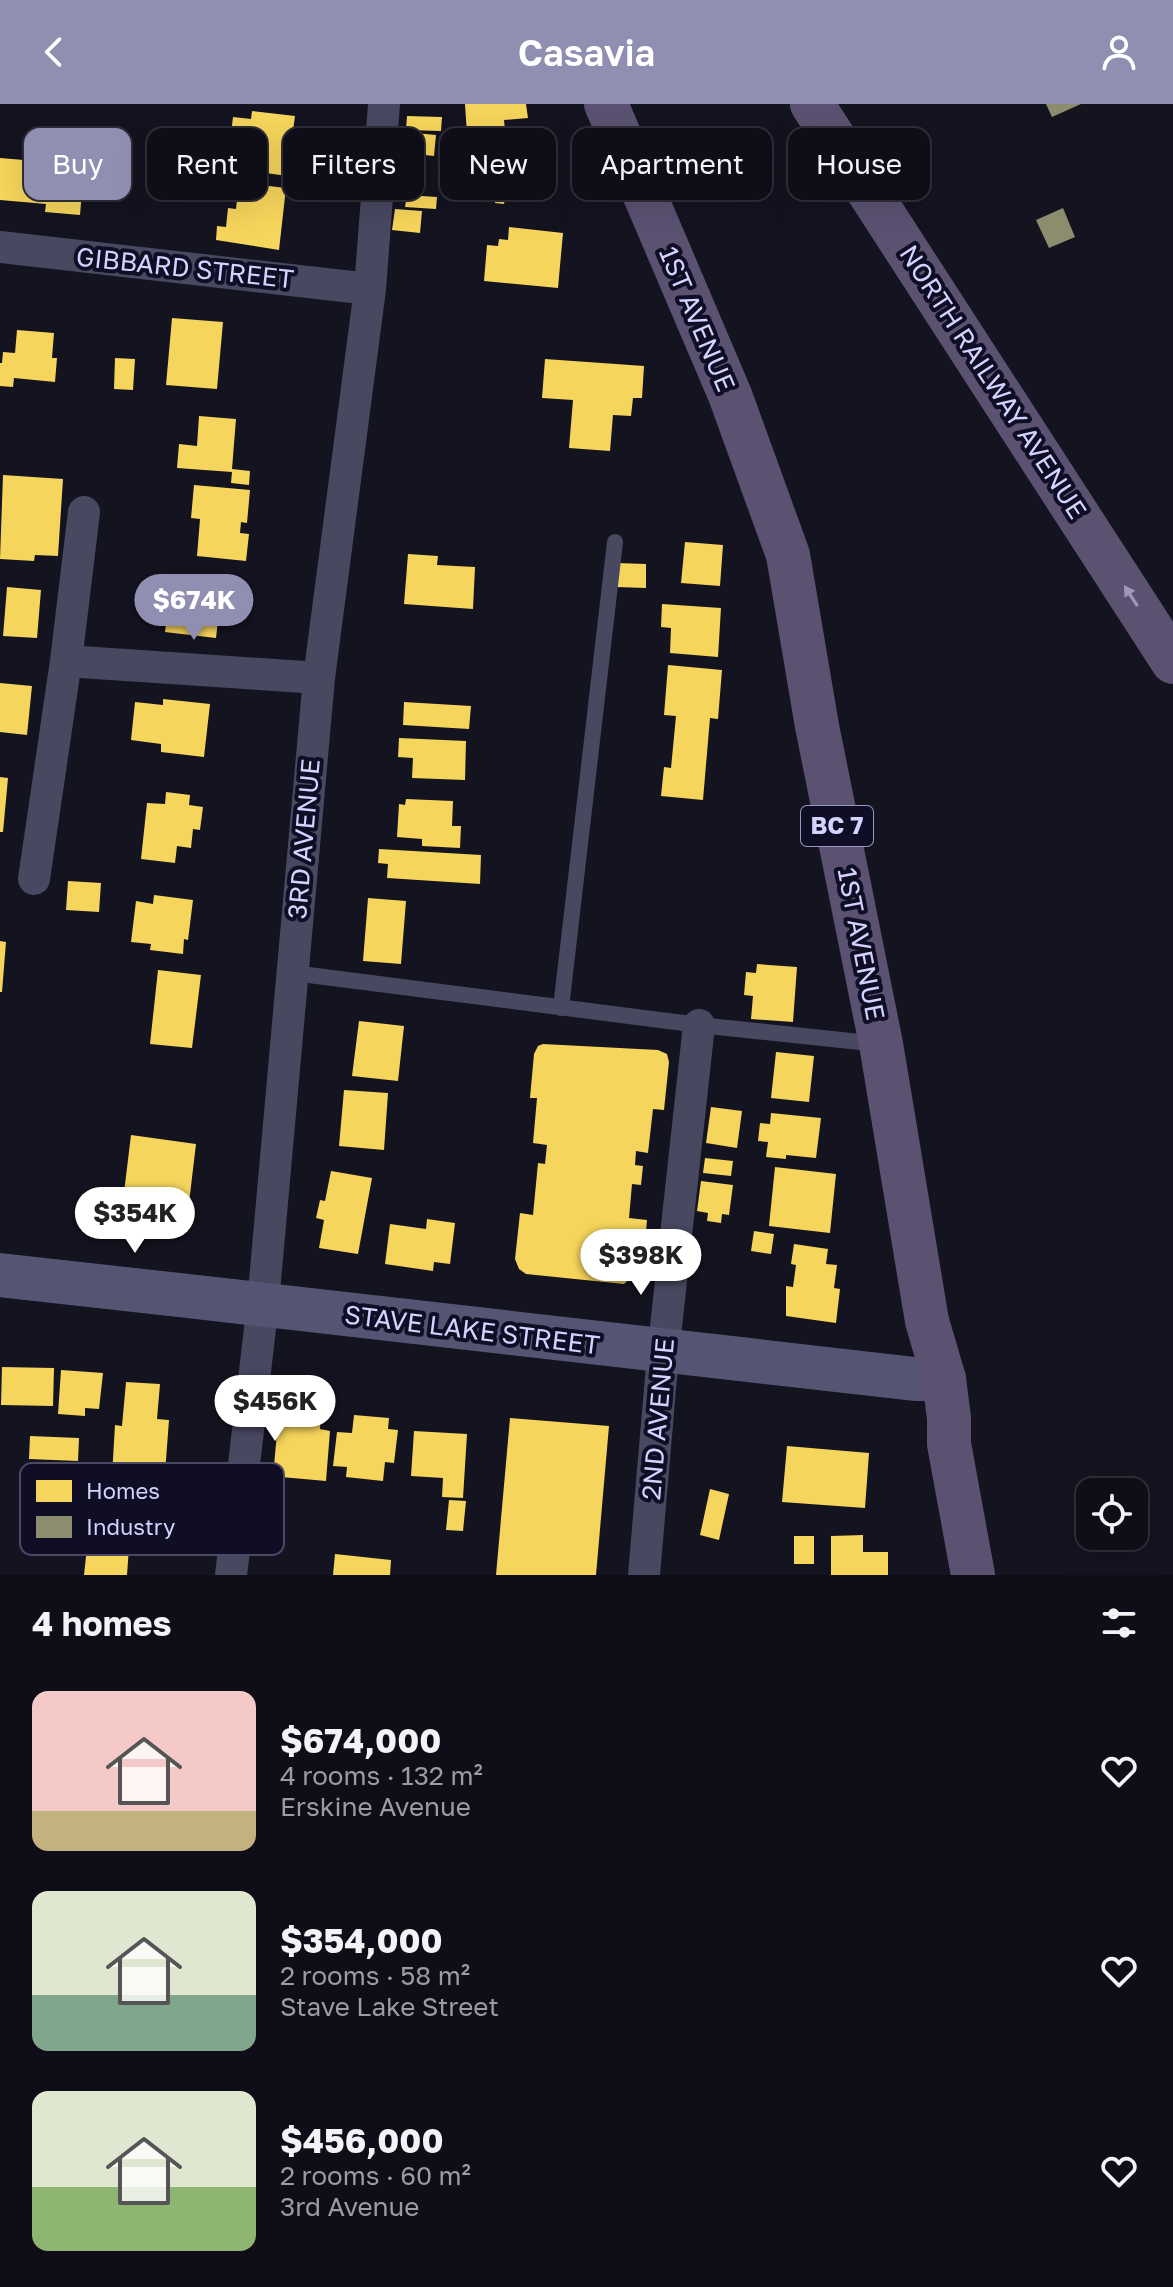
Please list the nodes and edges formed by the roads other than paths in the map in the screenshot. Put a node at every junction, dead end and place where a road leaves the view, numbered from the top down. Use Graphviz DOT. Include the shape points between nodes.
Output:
graph roads {
  1 [pos="384,104"];
  2 [pos="606,104"];
  3 [pos="812,104"];
  4 [pos="0,247"];
  5 [pos="370,289"];
  6 [pos="84,512"];
  7 [pos="615,542"];
  8 [pos="66,661"];
  9 [pos="1173,662"];
  10 [pos="319,678"];
  11 [pos="34,879"];
  12 [pos="293,973"];
  13 [pos="561,1008"];
  14 [pos="699,1025"];
  15 [pos="881,1044"];
  16 [pos="0,1275"];
  17 [pos="263,1303"];
  18 [pos="663,1354"];
  19 [pos="944,1379"];
  20 [pos="244,1463"];
  21 [pos="233,1555"];
  22 [pos="231,1575"];
  23 [pos="644,1575"];
  24 [pos="973,1575"];
  1 -- 5 [label="street, 3RD AVENUE"];
  2 -- 15 [label="main road, 1ST AVENUE / BC 7" via="730,395 788,555"];
  9 -- 3 [label="main road, NORTH RAILWAY AVENUE, one-way"];
  4 -- 5 [label="street, GIBBARD STREET"];
  5 -- 10 [label="street, 3RD AVENUE"];
  6 -- 8 [label="street"];
  7 -- 13 [label="lane"];
  8 -- 10 [label="street"];
  8 -- 11 [label="street"];
  10 -- 12 [label="street, 3RD AVENUE"];
  12 -- 13 [label="lane"];
  12 -- 17 [label="street, 3RD AVENUE"];
  13 -- 14 [label="lane"];
  14 -- 15 [label="lane"];
  14 -- 18 [label="street, 2ND AVENUE"];
  15 -- 19 [label="main road, 1ST AVENUE / BC 7" via="927,1321"];
  16 -- 17 [label="main road, STAVE LAKE STREET"];
  17 -- 18 [label="main road, STAVE LAKE STREET"];
  17 -- 20 [label="street, 3RD AVENUE"];
  18 -- 19 [label="main road, STAVE LAKE STREET"];
  18 -- 23 [label="street, 2ND AVENUE"];
  19 -- 24 [label="main road, 1ST AVENUE / BC 7" via="949,1444"];
  21 -- 22 [label="street, 3RD AVENUE"];
}
